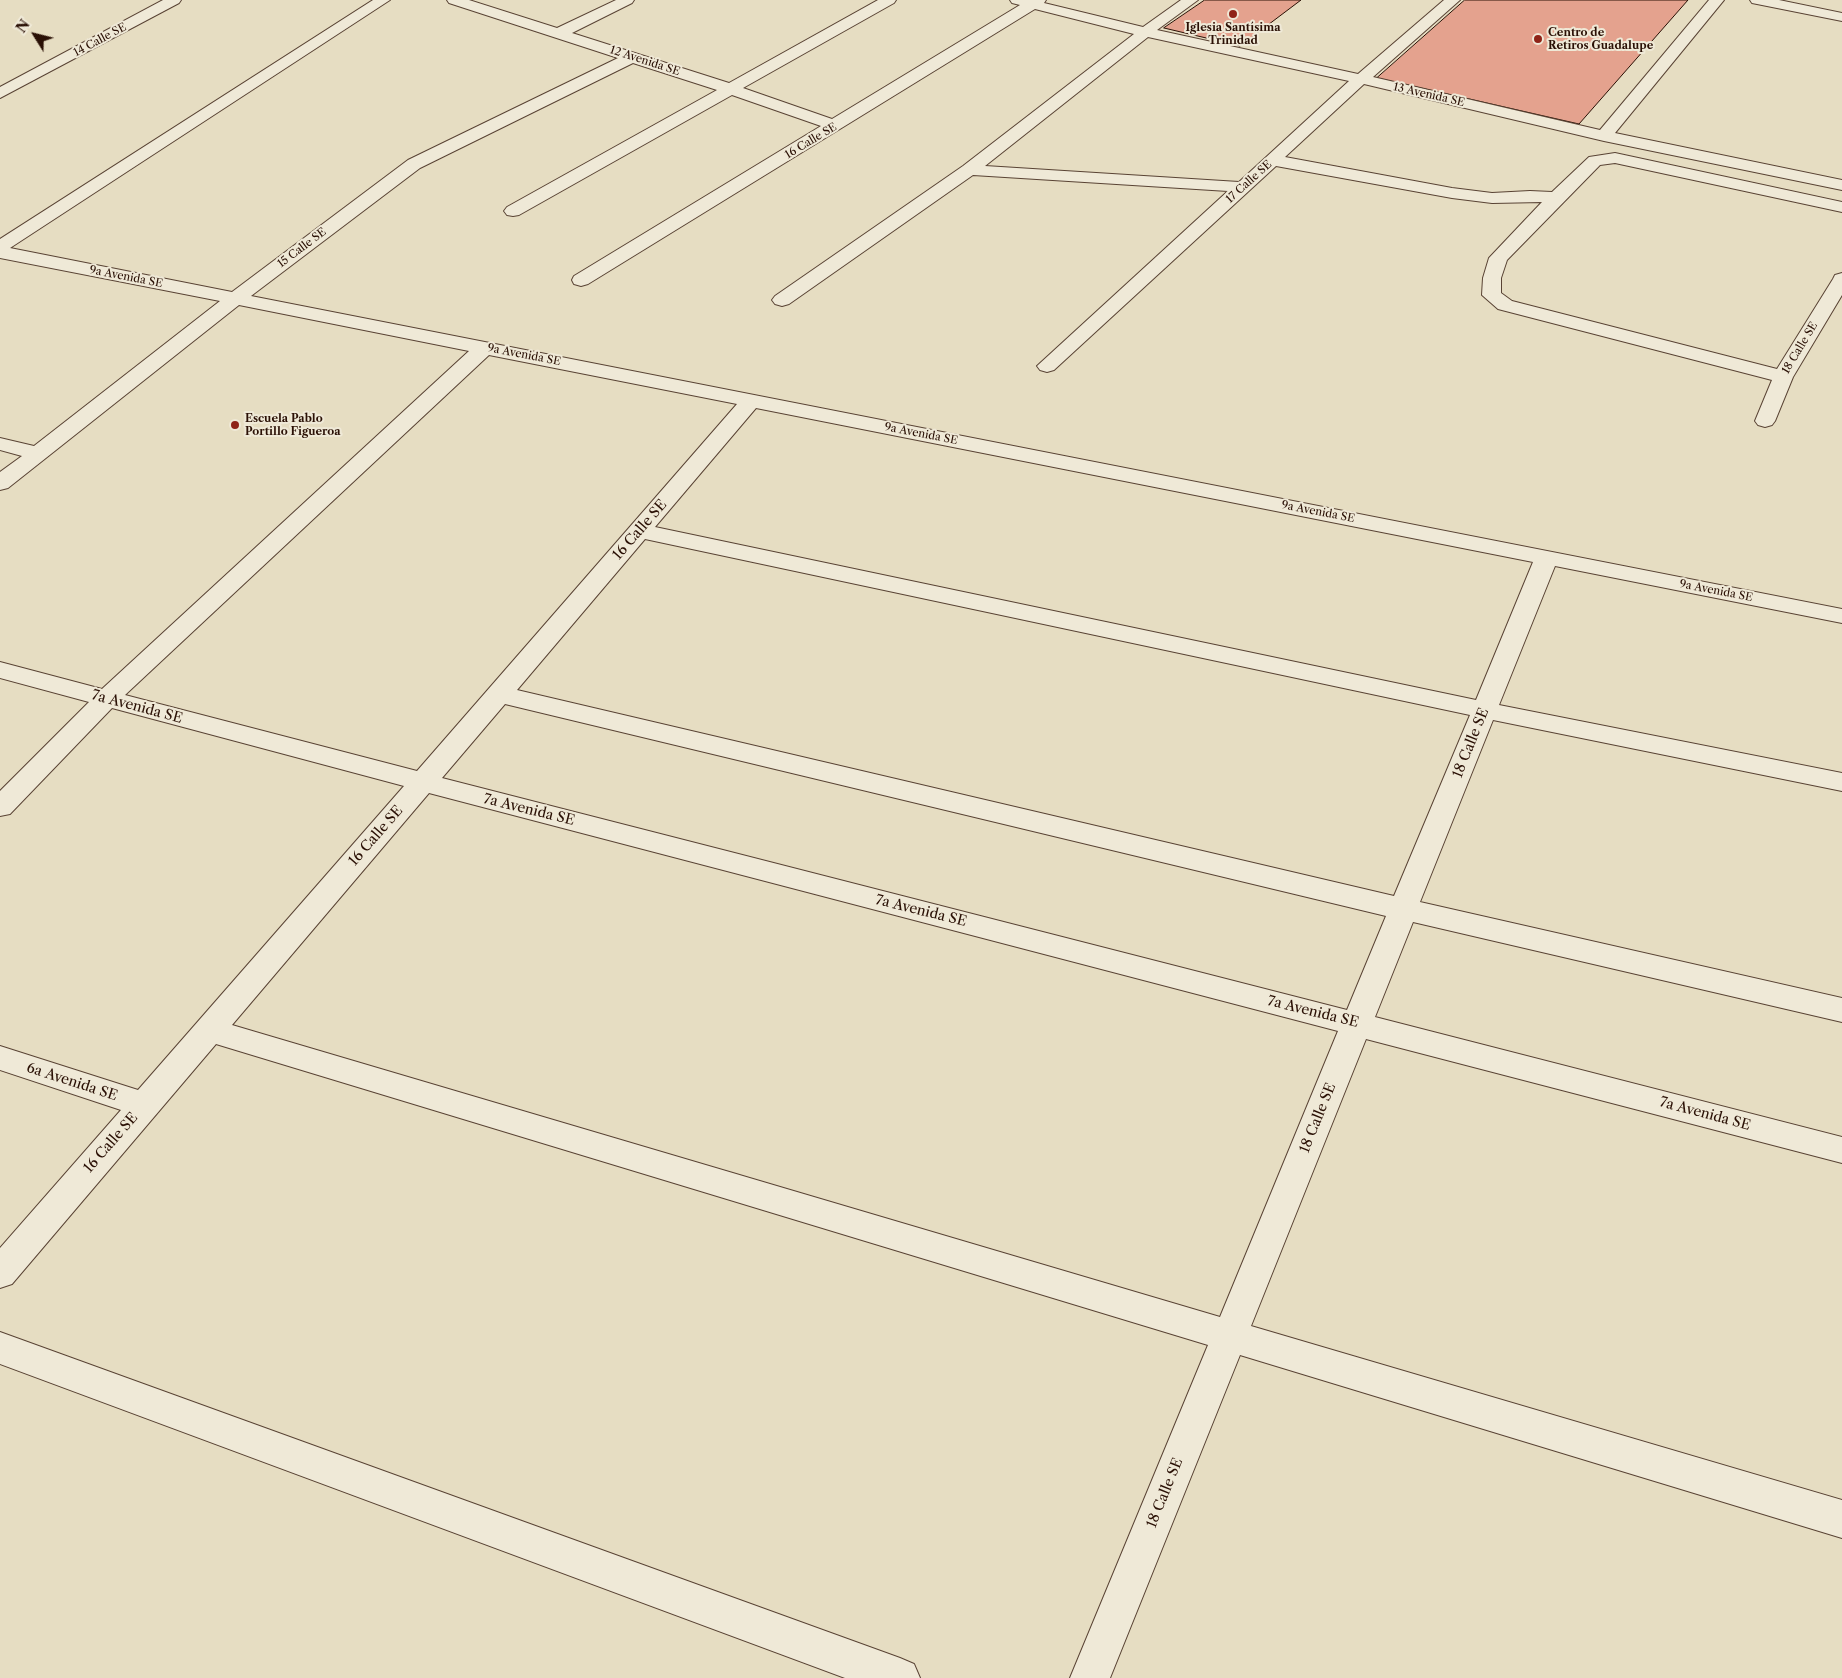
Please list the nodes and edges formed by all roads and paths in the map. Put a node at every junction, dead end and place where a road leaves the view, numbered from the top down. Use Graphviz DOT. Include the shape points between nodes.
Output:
graph roads {
  1 [pos="174,0"];
  2 [pos="382,0"];
  3 [pos="454,0"];
  4 [pos="627,0"];
  5 [pos="889,0"];
  6 [pos="1191,0"];
  7 [pos="1453,0"];
  8 [pos="1717,0"];
  9 [pos="1757,0"];
  10 [pos="1030,1"];
  11 [pos="1842,17"];
  12 [pos="1145,32"];
  13 [pos="560,33"];
  14 [pos="632,57"];
  15 [pos="1361,79"];
  16 [pos="730,89"];
  17 [pos="0,94"];
  18 [pos="835,126"];
  19 [pos="1604,136"];
  20 [pos="1272,160"];
  21 [pos="969,170"];
  22 [pos="1842,185"];
  23 [pos="1242,187"];
  24 [pos="1556,198"];
  25 [pos="1842,207"];
  26 [pos="513,211"];
  27 [pos="0,247"];
  28 [pos="0,252"];
  29 [pos="1842,279"];
  30 [pos="581,280"];
  31 [pos="236,298"];
  32 [pos="782,300"];
  33 [pos="484,348"];
  34 [pos="1047,366"];
  35 [pos="1783,377"];
  36 [pos="752,400"];
  37 [pos="1764,421"];
  38 [pos="0,444"];
  39 [pos="38,453"];
  40 [pos="0,483"];
  41 [pos="639,531"];
  42 [pos="1547,557"];
  43 [pos="1842,616"];
  44 [pos="0,670"];
  45 [pos="499,694"];
  46 [pos="107,698"];
  47 [pos="1484,710"];
  48 [pos="422,782"];
  49 [pos="1842,782"];
  50 [pos="0,807"];
  51 [pos="1403,909"];
  52 [pos="1842,1010"];
  53 [pos="1356,1024"];
  54 [pos="209,1030"];
  55 [pos="0,1058"];
  56 [pos="144,1105"];
  57 [pos="1842,1150"];
  58 [pos="0,1272"];
  59 [pos="1228,1336"];
  60 [pos="0,1348"];
  61 [pos="1842,1519"];
  62 [pos="900,1678"];
  63 [pos="1090,1678"];
  1 -- 17 [label="street, 14 Calle SE"];
  2 -- 27 [label="street"];
  3 -- 13 [label="street, 12 Avenida SE"];
  4 -- 13 [label="street"];
  5 -- 16 [label="street"];
  6 -- 12 [label="street"];
  7 -- 15 [label="street, 17 Calle SE"];
  8 -- 19 [label="street"];
  9 -- 11 [label="street"];
  10 -- 12 [label="street, 13 Avenida SE"];
  10 -- 18 [label="street, 16 Calle SE"];
  12 -- 15 [label="street, 13 Avenida SE"];
  12 -- 21 [label="street"];
  13 -- 14 [label="street, 12 Avenida SE"];
  14 -- 16 [label="street, 12 Avenida SE"];
  14 -- 31 [label="street, 15 Calle SE" via="414,164"];
  15 -- 19 [label="street, 13 Avenida SE"];
  15 -- 20 [label="street, 17 Calle SE"];
  16 -- 18 [label="street, 12 Avenida SE"];
  16 -- 26 [label="street"];
  18 -- 30 [label="street, 16 Calle SE"];
  19 -- 22 [label="street, 13 Avenida SE"];
  20 -- 23 [label="street, 17 Calle SE"];
  20 -- 24 [label="street" via="1452,193 1492,198"];
  21 -- 23 [label="street"];
  21 -- 32 [label="street"];
  23 -- 34 [label="street, 17 Calle SE"];
  24 -- 25 [label="street" via="1595,161 1615,158"];
  24 -- 35 [label="street" via="1498,258 1492,278 1492,295 1505,305"];
  28 -- 31 [label="street, 9a Avenida SE"];
  29 -- 35 [label="street, 18 Calle SE"];
  31 -- 33 [label="street, 9a Avenida SE"];
  31 -- 39 [label="street, 15 Calle SE"];
  33 -- 36 [label="street, 9a Avenida SE"];
  33 -- 46 [label="street"];
  35 -- 37 [label="street, 18 Calle SE"];
  36 -- 41 [label="street, 16 Calle SE"];
  36 -- 42 [label="street, 9a Avenida SE"];
  38 -- 39 [label="street"];
  39 -- 40 [label="street, 15 Calle SE"];
  41 -- 45 [label="street, 16 Calle SE"];
  41 -- 47 [label="street"];
  42 -- 43 [label="street, 9a Avenida SE"];
  42 -- 47 [label="street, 18 Calle SE"];
  44 -- 46 [label="street, 7a Avenida SE"];
  45 -- 48 [label="street, 16 Calle SE"];
  45 -- 51 [label="street"];
  46 -- 48 [label="street, 7a Avenida SE"];
  46 -- 50 [label="street"];
  47 -- 49 [label="street"];
  47 -- 51 [label="street, 18 Calle SE"];
  48 -- 53 [label="street, 7a Avenida SE"];
  48 -- 54 [label="street, 16 Calle SE"];
  51 -- 52 [label="street"];
  51 -- 53 [label="street, 18 Calle SE"];
  53 -- 57 [label="street, 7a Avenida SE"];
  53 -- 59 [label="street, 18 Calle SE"];
  54 -- 56 [label="street, 16 Calle SE"];
  54 -- 59 [label="street"];
  55 -- 56 [label="street, 6a Avenida SE"];
  56 -- 58 [label="street, 16 Calle SE"];
  59 -- 61 [label="street"];
  59 -- 63 [label="street, 18 Calle SE"];
  60 -- 62 [label="street"];
}
